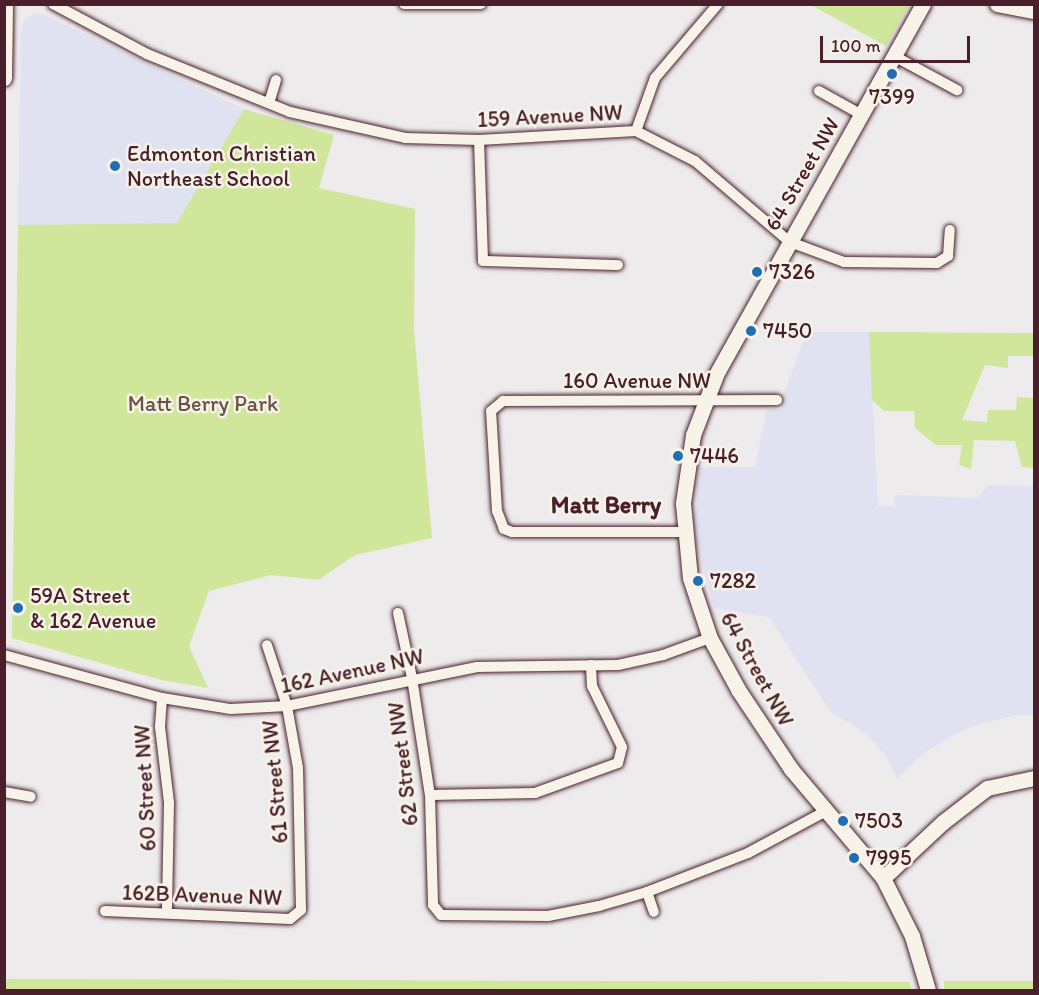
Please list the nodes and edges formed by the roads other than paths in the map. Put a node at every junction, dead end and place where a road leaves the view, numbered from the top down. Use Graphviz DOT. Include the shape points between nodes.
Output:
graph roads {
  1 [pos="5,4"];
  2 [pos="53,4"];
  3 [pos="482,4"];
  4 [pos="718,4"];
  5 [pos="923,4"];
  6 [pos="998,4"];
  7 [pos="405,6"];
  8 [pos="1035,11"];
  9 [pos="894,56"];
  10 [pos="4,78"];
  11 [pos="276,80"];
  12 [pos="957,90"];
  13 [pos="819,91"];
  14 [pos="269,103"];
  15 [pos="862,115"];
  16 [pos="636,131"];
  17 [pos="479,140"];
  18 [pos="950,230"];
  19 [pos="790,242"];
  20 [pos="618,265"];
  21 [pos="704,400"];
  22 [pos="777,400"];
  23 [pos="683,532"];
  24 [pos="398,613"];
  25 [pos="710,638"];
  26 [pos="267,645"];
  27 [pos="4,656"];
  28 [pos="591,665"];
  29 [pos="412,678"];
  30 [pos="162,698"];
  31 [pos="287,706"];
  32 [pos="1035,778"];
  33 [pos="4,792"];
  34 [pos="430,795"];
  35 [pos="31,797"];
  36 [pos="824,812"];
  37 [pos="883,878"];
  38 [pos="647,892"];
  39 [pos="105,911"];
  40 [pos="167,912"];
  41 [pos="654,912"];
  42 [pos="297,917"];
  43 [pos="928,990"];
  1 -- 10 [label="street"];
  2 -- 14 [label="street, 159 Avenue NW" via="147,54"];
  3 -- 7 [label="street"];
  4 -- 16 [label="street" via="655,78"];
  5 -- 9 [label="street, 64 Street NW"];
  6 -- 8 [label="street"];
  9 -- 12 [label="street"];
  9 -- 15 [label="street, 64 Street NW"];
  11 -- 14 [label="street"];
  13 -- 15 [label="street, 64 Street NW"];
  14 -- 17 [label="street, 159 Avenue NW" via="405,138"];
  15 -- 19 [label="street, 64 Street NW"];
  16 -- 17 [label="street, 159 Avenue NW"];
  16 -- 19 [label="street, 159 Avenue NW" via="695,161"];
  17 -- 20 [label="street" via="483,261"];
  18 -- 19 [label="street, 159 Avenue NW" via="948,256 937,263 844,262"];
  19 -- 21 [label="street, 64 Street NW"];
  21 -- 22 [label="street, 160 Avenue NW"];
  21 -- 23 [label="street, 64 Street NW" via="684,480"];
  21 -- 23 [label="street, 160 Avenue NW" via="497,403 491,411 497,511 504,529"];
  23 -- 25 [label="street, 64 Street NW" via="690,578"];
  24 -- 29 [label="street, 62 Street NW"];
  25 -- 28 [label="street, 162 Avenue NW" via="640,661"];
  25 -- 36 [label="street, 64 Street NW" via="770,739"];
  26 -- 31 [label="street, 61 Street NW"];
  27 -- 30 [label="street, 162 Avenue NW"];
  28 -- 29 [label="street, 162 Avenue NW" via="477,667"];
  28 -- 34 [label="street" via="592,686 620,739 622,756 612,767 535,793"];
  29 -- 31 [label="street, 162 Avenue NW"];
  29 -- 34 [label="street, 62 Street NW"];
  30 -- 31 [label="street, 162 Avenue NW" via="231,709"];
  30 -- 40 [label="street, 60 Street NW" via="160,727 169,803"];
  31 -- 42 [label="street, 61 Street NW" via="298,768 301,823 301,910"];
  32 -- 37 [label="street" via="987,788 943,822"];
  33 -- 35 [label="street"];
  34 -- 38 [label="street, 62 Street NW" via="436,912 449,916 548,916"];
  36 -- 37 [label="street, 64 Street NW"];
  36 -- 38 [label="street" via="748,853"];
  37 -- 43 [label="street, 64 Street NW" via="912,936"];
  38 -- 41 [label="street"];
  39 -- 40 [label="street, 162B Avenue NW"];
  40 -- 42 [label="street, 162B Avenue NW"];
}
